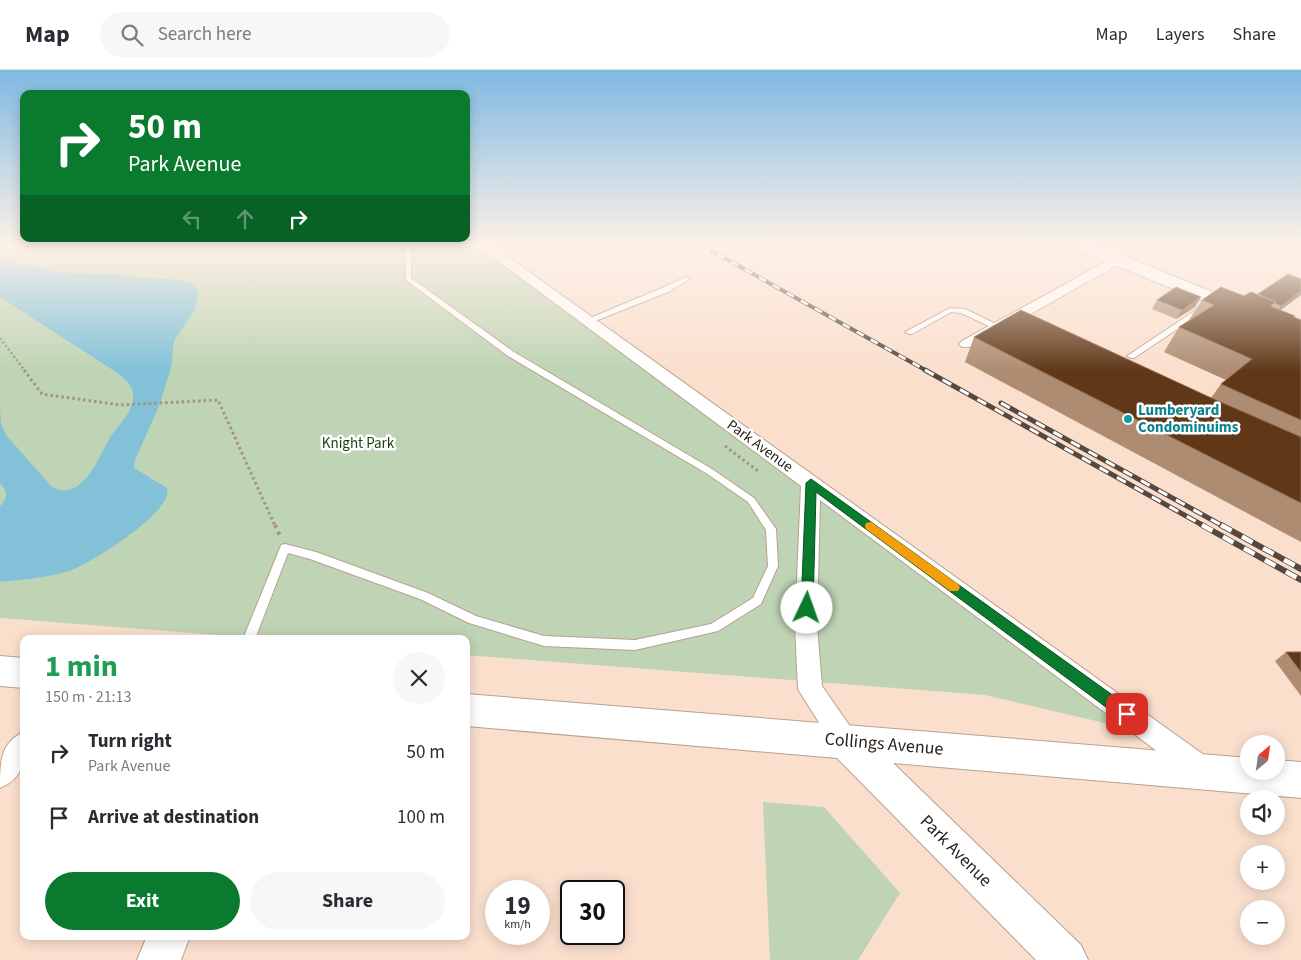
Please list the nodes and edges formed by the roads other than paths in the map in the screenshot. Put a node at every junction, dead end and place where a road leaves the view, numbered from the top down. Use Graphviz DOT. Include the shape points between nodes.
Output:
graph roads {
  1 [pos="419,288"];
  2 [pos="541,288"];
  3 [pos="670,288"];
  4 [pos="1067,288"];
  5 [pos="1183,288"];
  6 [pos="1214,300"];
  7 [pos="587,321"];
  8 [pos="1001,325"];
  9 [pos="1021,331"];
  10 [pos="909,332"];
  11 [pos="1300,332"];
  12 [pos="967,344"];
  13 [pos="1131,356"];
  14 [pos="811,483"];
  15 [pos="251,635"];
  16 [pos="0,671"];
  17 [pos="20,673"];
  18 [pos="470,710"];
  19 [pos="845,741"];
  20 [pos="20,749"];
  21 [pos="1204,771"];
  22 [pos="0,775"];
  23 [pos="1301,780"];
  24 [pos="167,940"];
  25 [pos="159,960"];
  26 [pos="1066,960"];
  1 -- 15 [label="lane" via="510,354 709,471 751,500 771,529 773,566 757,601 714,628 635,645 544,641 473,620 424,596 286,548"];
  2 -- 7 [label="street, Park Avenue"];
  3 -- 7 [label="lane"];
  4 -- 8 [label="street"];
  5 -- 6 [label="main road"];
  6 -- 11 [label="main road"];
  6 -- 13 [label="lane"];
  7 -- 14 [label="street, Park Avenue"];
  8 -- 9 [label="street"];
  8 -- 10 [label="lane" via="950,310"];
  8 -- 12 [label="street"];
  14 -- 19 [label="street" via="806,626 810,689"];
  14 -- 21 [label="street, Park Avenue"];
  16 -- 17 [label="main road"];
  18 -- 19 [label="main road, Collings Avenue"];
  19 -- 21 [label="main road, Collings Avenue"];
  19 -- 26 [label="main road, Park Avenue"];
  20 -- 22 [label="street"];
  21 -- 23 [label="main road, Collings Avenue"];
  24 -- 25 [label="main road"];
}
